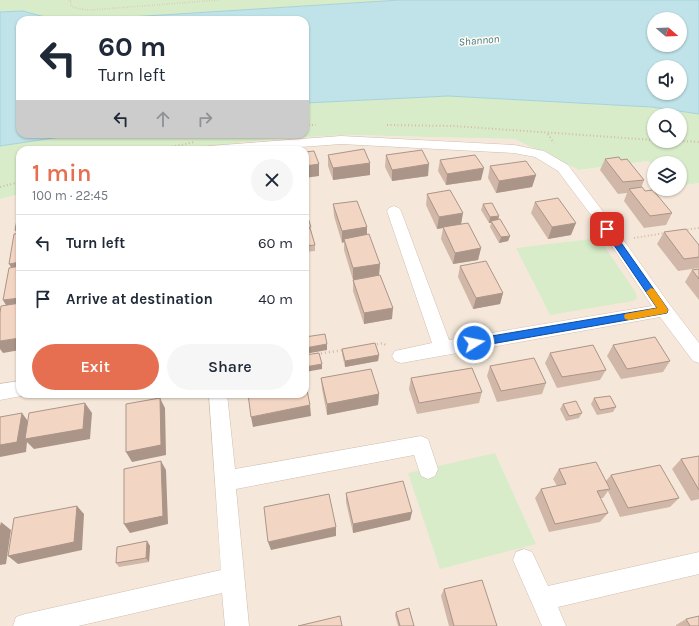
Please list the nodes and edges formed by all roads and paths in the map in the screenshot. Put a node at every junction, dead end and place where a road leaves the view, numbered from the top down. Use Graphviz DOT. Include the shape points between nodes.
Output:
graph roads {
  1 [pos="68,0"];
  2 [pos="220,0"];
  3 [pos="309,125"];
  4 [pos="323,125"];
  5 [pos="385,125"];
  6 [pos="647,140"];
  7 [pos="687,141"];
  8 [pos="699,142"];
  9 [pos="262,146"];
  10 [pos="16,183"];
  11 [pos="0,187"];
  12 [pos="394,210"];
  13 [pos="699,228"];
  14 [pos="676,231"];
  15 [pos="669,232"];
  16 [pos="616,241"];
  17 [pos="664,310"];
  18 [pos="367,346"];
  19 [pos="352,348"];
  20 [pos="443,348"];
  21 [pos="313,355"];
  22 [pos="401,356"];
  23 [pos="699,356"];
  24 [pos="16,390"];
  25 [pos="0,392"];
  26 [pos="218,398"];
  27 [pos="428,469"];
  28 [pos="225,481"];
  29 [pos="524,560"];
  30 [pos="699,563"];
  31 [pos="233,580"];
  32 [pos="542,599"];
  33 [pos="25,626"];
  34 [pos="237,626"];
  35 [pos="554,626"];
  1 -- 2 [label="path" via="71,1 71,6 91,10"];
  3 -- 4 [label="path"];
  5 -- 6 [label="path" via="454,126"];
  7 -- 8 [label="path"];
  9 -- 16 [label="street" via="341,140 514,149 539,154 563,168"];
  10 -- 11 [label="path"];
  12 -- 20 [label="street"];
  13 -- 14 [label="path"];
  15 -- 16 [label="path"];
  16 -- 17 [label="street"];
  17 -- 20 [label="street"];
  17 -- 23 [label="street"];
  18 -- 22 [label="path" via="383,343"];
  19 -- 21 [label="path"];
  20 -- 22 [label="street"];
  24 -- 25 [label="street"];
  26 -- 28 [label="street"];
  27 -- 28 [label="street" via="421,445"];
  28 -- 31 [label="street"];
  29 -- 32 [label="street"];
  30 -- 32 [label="street"];
  31 -- 33 [label="street"];
  31 -- 34 [label="street"];
  32 -- 35 [label="street"];
}
